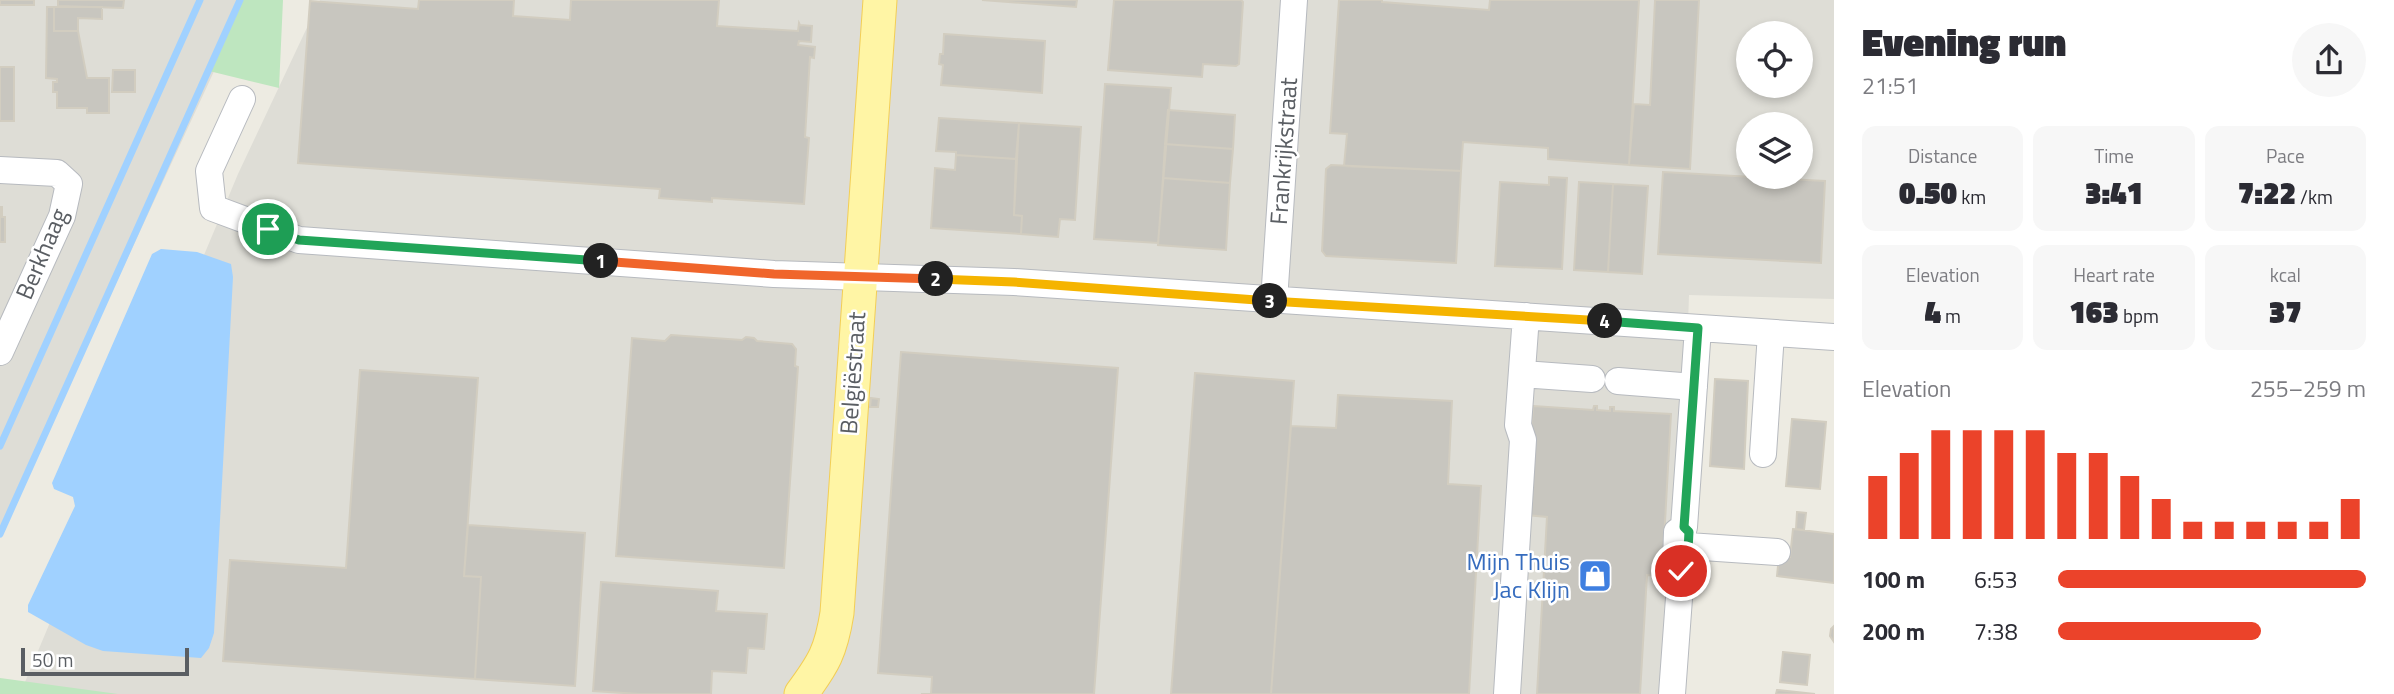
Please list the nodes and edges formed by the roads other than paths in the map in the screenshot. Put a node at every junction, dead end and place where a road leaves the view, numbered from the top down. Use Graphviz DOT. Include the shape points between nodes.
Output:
graph roads {
  1 [pos="880,0"];
  2 [pos="1294,0"];
  3 [pos="242,99"];
  4 [pos="0,170"];
  5 [pos="859,277"];
  6 [pos="1274,301"];
  7 [pos="1526,316"];
  8 [pos="1698,328"];
  9 [pos="1771,333"];
  10 [pos="1834,337"];
  11 [pos="0,352"];
  12 [pos="1522,373"];
  13 [pos="1693,387"];
  14 [pos="1763,454"];
  15 [pos="1684,548"];
  16 [pos="1777,552"];
  17 [pos="801,694"];
  18 [pos="1507,694"];
  19 [pos="1672,694"];
  1 -- 5 [label="main road, Belgiëstraat"];
  2 -- 6 [label="street, Frankrijkstraat"];
  3 -- 5 [label="street" via="209,170 213,208 299,240"];
  4 -- 11 [label="street, Berkhaag" via="57,173 69,184 62,216"];
  5 -- 6 [label="street" via="1014,282"];
  5 -- 17 [label="main road, Belgiëstraat" via="836,612 823,665"];
  6 -- 7 [label="street"];
  7 -- 8 [label="street"];
  7 -- 12 [label="street"];
  8 -- 9 [label="street"];
  8 -- 13 [label="street"];
  9 -- 10 [label="street"];
  9 -- 14 [label="street"];
  12 -- 13 [label="street"];
  12 -- 18 [label="street" via="1518,425 1523,440"];
  13 -- 15 [label="street"];
  15 -- 16 [label="street"];
  15 -- 19 [label="street"];
}
